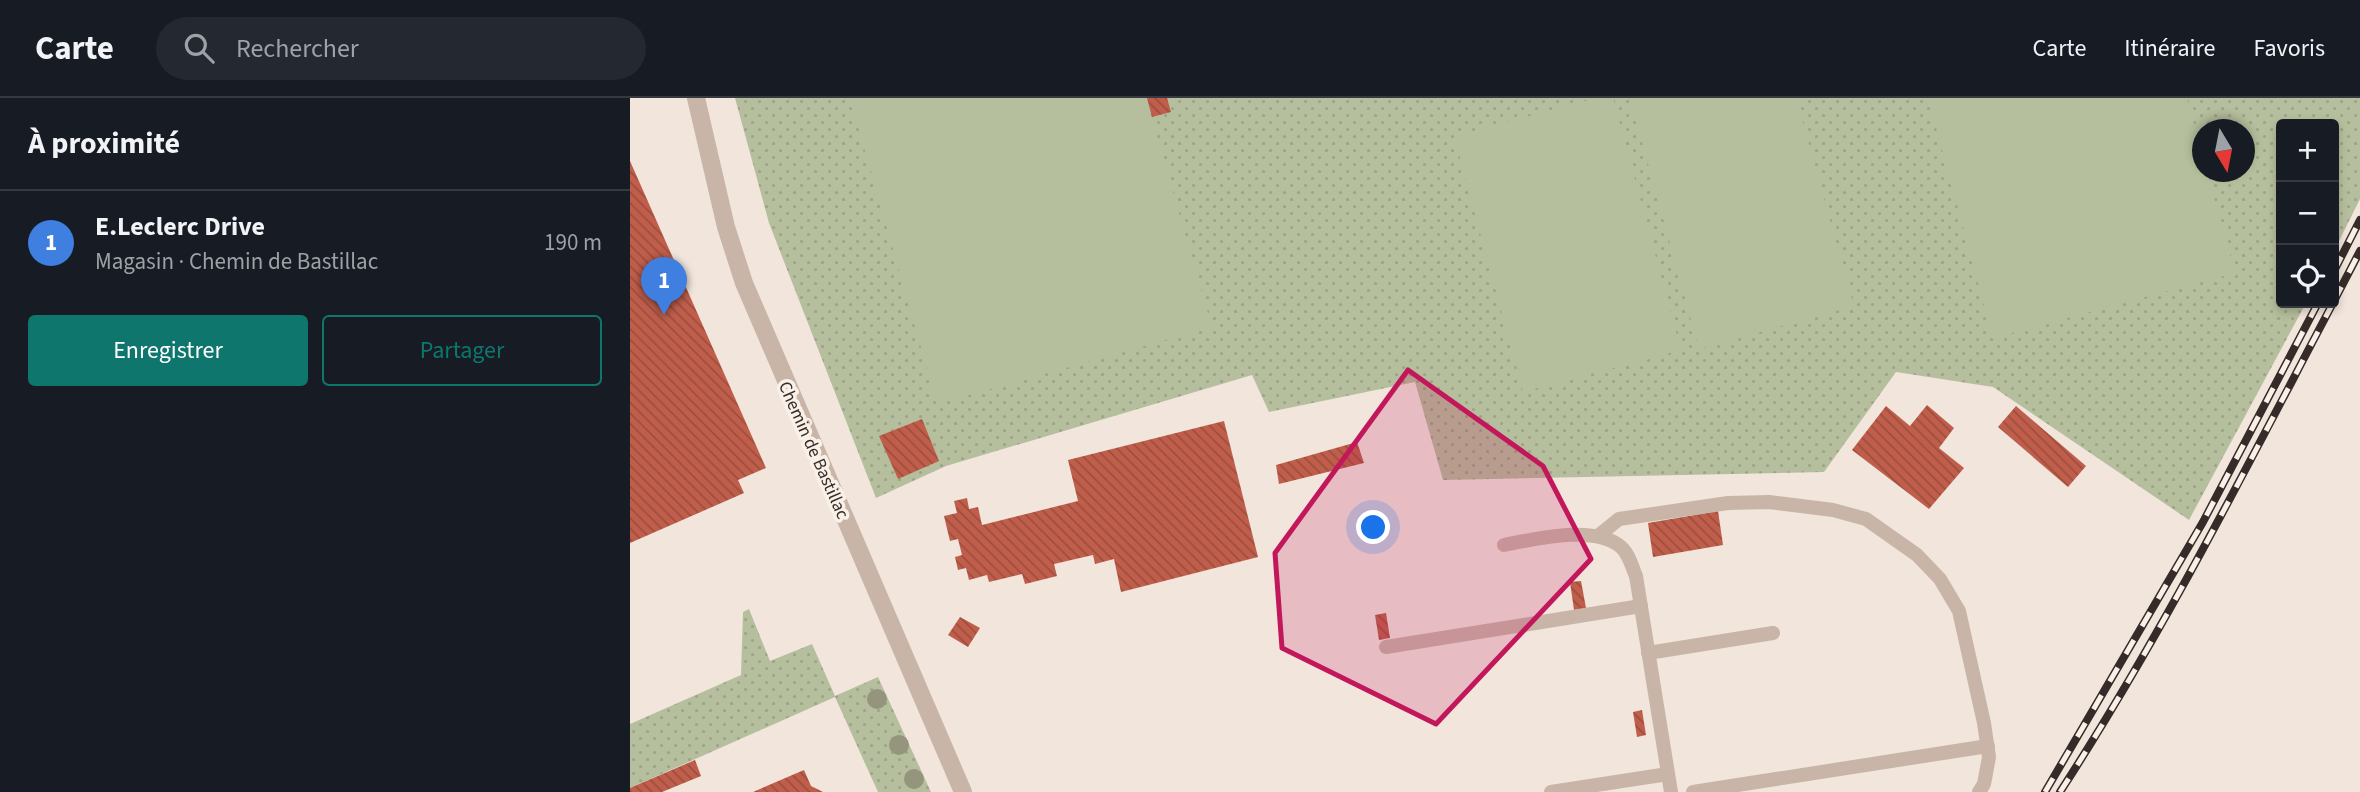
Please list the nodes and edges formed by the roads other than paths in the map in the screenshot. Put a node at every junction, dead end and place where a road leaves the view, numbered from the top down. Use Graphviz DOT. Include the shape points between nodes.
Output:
graph roads {
  1 [pos="696,98"];
  2 [pos="1598,536"];
  3 [pos="1504,545"];
  4 [pos="1641,606"];
  5 [pos="1773,633"];
  6 [pos="1386,647"];
  7 [pos="1648,653"];
  8 [pos="1987,746"];
  9 [pos="1668,774"];
  10 [pos="963,792"];
  11 [pos="1550,792"];
  12 [pos="1671,792"];
  13 [pos="1693,792"];
  14 [pos="1979,792"];
  1 -- 10 [label="street, Chemin de Bastillac" via="744,283"];
  2 -- 3 [label="lane" via="1555,536"];
  2 -- 4 [label="lane" via="1621,547 1630,560"];
  2 -- 8 [label="lane" via="1619,519 1728,503 1769,502 1866,519 1917,555 1940,579 1959,611"];
  4 -- 6 [label="lane"];
  4 -- 7 [label="lane"];
  5 -- 7 [label="lane"];
  7 -- 9 [label="lane"];
  8 -- 13 [label="lane"];
  8 -- 14 [label="lane" via="1989,757"];
  9 -- 11 [label="lane"];
  9 -- 12 [label="lane"];
}
